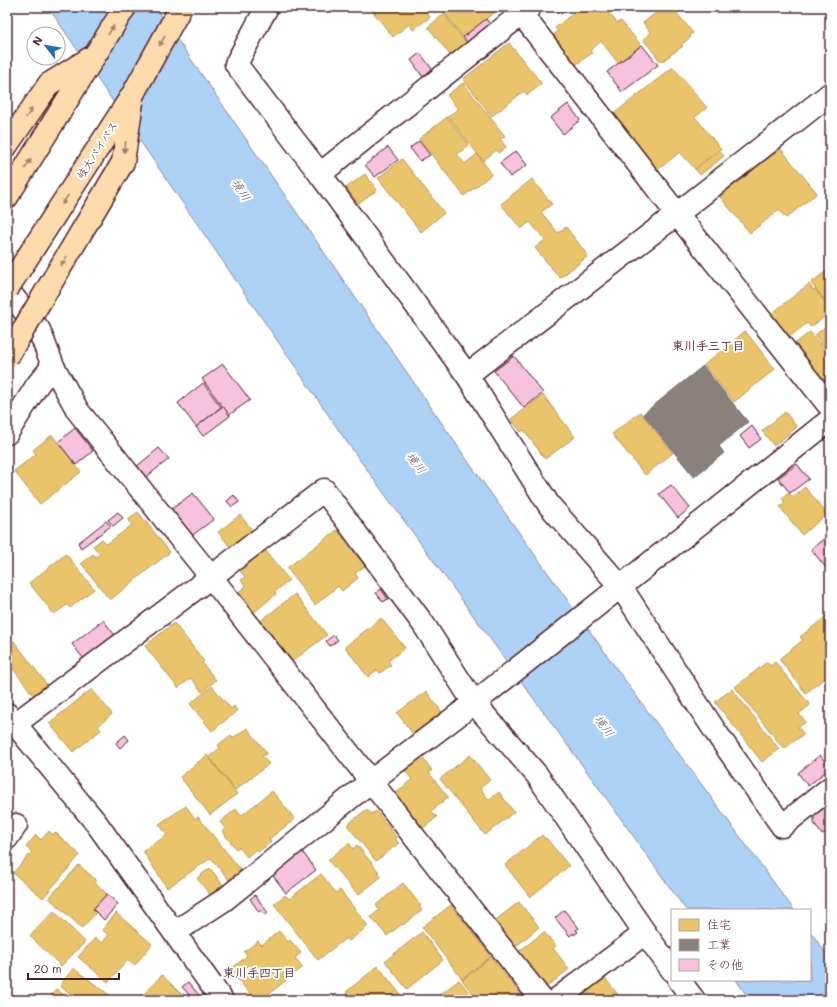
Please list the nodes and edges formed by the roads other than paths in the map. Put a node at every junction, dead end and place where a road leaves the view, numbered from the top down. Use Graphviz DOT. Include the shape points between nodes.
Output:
graph roads {
  1 [pos="125,7"];
  2 [pos="181,7"];
  3 [pos="267,7"];
  4 [pos="522,9"];
  5 [pos="96,54"];
  6 [pos="133,94"];
  7 [pos="830,94"];
  8 [pos="7,146"];
  9 [pos="320,174"];
  10 [pos="7,197"];
  11 [pos="677,214"];
  12 [pos="7,289"];
  13 [pos="7,357"];
  14 [pos="53,366"];
  15 [pos="467,375"];
  16 [pos="830,407"];
  17 [pos="830,420"];
  18 [pos="7,432"];
  19 [pos="211,577"];
  20 [pos="621,587"];
  21 [pos="481,697"];
  22 [pos="11,719"];
  23 [pos="371,781"];
  24 [pos="830,788"];
  25 [pos="175,932"];
  26 [pos="645,933"];
  27 [pos="671,969"];
  28 [pos="680,981"];
  29 [pos="222,1000"];
  30 [pos="542,1000"];
  31 [pos="556,1000"];
  32 [pos="694,1000"];
  5 -- 1 [label="highway, one-way"];
  2 -- 6 [label="highway, 岐大バイパス, one-way, bridge"];
  3 -- 9 [label="street" via="236,64"];
  4 -- 9 [label="street"];
  4 -- 11 [label="street"];
  8 -- 5 [label="highway, one-way" via="49,84"];
  10 -- 5 [label="highway, one-way"];
  6 -- 12 [label="highway, 岐大バイパス, one-way, bridge"];
  6 -- 13 [label="highway, one-way, bridge" via="123,162"];
  7 -- 11 [label="street"];
  9 -- 15 [label="street"];
  11 -- 15 [label="street"];
  11 -- 16 [label="street"];
  12 -- 14 [label="street" via="39,330"];
  14 -- 18 [label="street" via="38,384"];
  14 -- 19 [label="street" via="78,411"];
  15 -- 20 [label="street" via="549,505"];
  17 -- 20 [label="street"];
  19 -- 21 [label="street" via="324,490"];
  19 -- 22 [label="street"];
  19 -- 23 [label="street"];
  20 -- 21 [label="street"];
  20 -- 24 [label="street" via="714,732 782,826"];
  21 -- 23 [label="street"];
  21 -- 26 [label="street"];
  22 -- 25 [label="street" via="97,824"];
  23 -- 25 [label="street" via="224,900"];
  23 -- 30 [label="street"];
  25 -- 29 [label="street"];
  26 -- 27 [label="street"];
  26 -- 31 [label="street"];
  28 -- 32 [label="street"];
}
